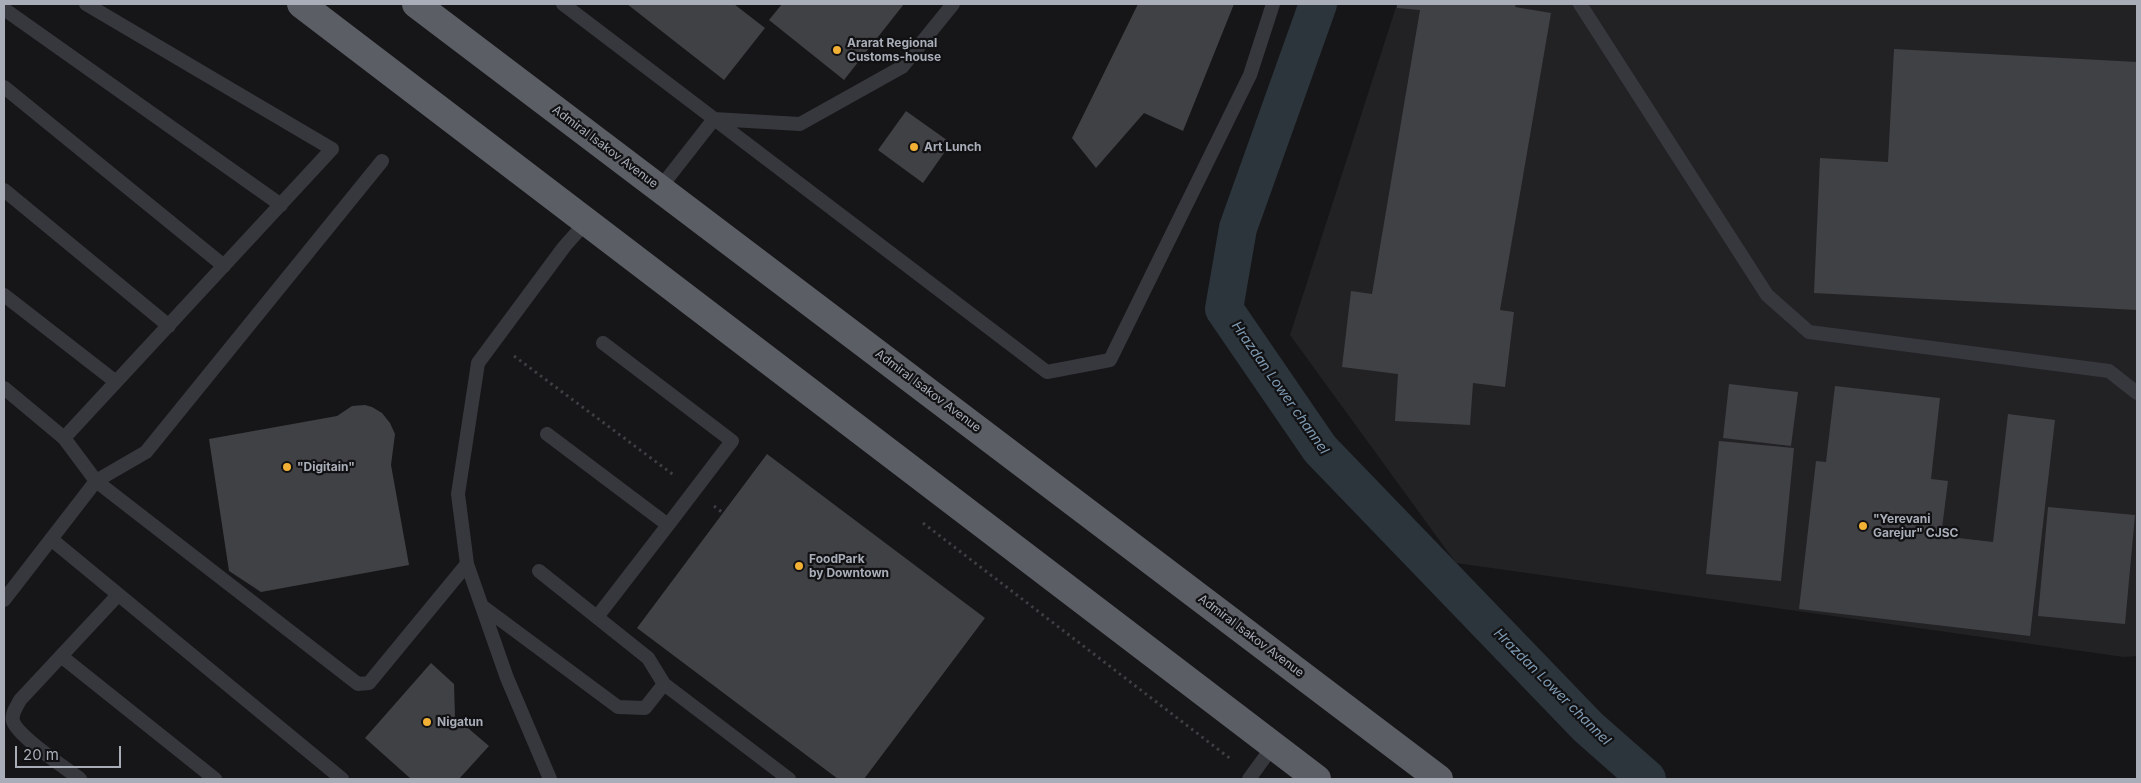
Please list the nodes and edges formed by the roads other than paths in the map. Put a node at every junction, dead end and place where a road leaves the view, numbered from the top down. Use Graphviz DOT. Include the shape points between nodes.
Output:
graph roads {
  1 [pos="86,4"];
  2 [pos="301,4"];
  3 [pos="416,4"];
  4 [pos="563,4"];
  5 [pos="953,4"];
  6 [pos="1273,4"];
  7 [pos="1580,4"];
  8 [pos="4,6"];
  9 [pos="4,87"];
  10 [pos="714,119"];
  11 [pos="382,161"];
  12 [pos="660,188"];
  13 [pos="4,190"];
  14 [pos="281,205"];
  15 [pos="586,222"];
  16 [pos="224,266"];
  17 [pos="4,295"];
  18 [pos="169,326"];
  19 [pos="603,343"];
  20 [pos="116,382"];
  21 [pos="4,388"];
  22 [pos="2137,393"];
  23 [pos="547,434"];
  24 [pos="64,438"];
  25 [pos="96,481"];
  26 [pos="668,525"];
  27 [pos="51,539"];
  28 [pos="467,564"];
  29 [pos="539,570"];
  30 [pos="118,595"];
  31 [pos="4,600"];
  32 [pos="482,606"];
  33 [pos="597,617"];
  34 [pos="61,656"];
  35 [pos="664,684"];
  36 [pos="1273,746"];
  37 [pos="80,779"];
  38 [pos="215,779"];
  39 [pos="342,779"];
  40 [pos="550,779"];
  41 [pos="789,779"];
  42 [pos="1249,779"];
  43 [pos="1317,779"];
  44 [pos="1439,779"];
  1 -- 14 [label="lane" via="332,149"];
  2 -- 15 [label="highway"];
  3 -- 12 [label="highway, Admiral Isakov Avenue"];
  4 -- 10 [label="lane"];
  5 -- 10 [label="lane" via="902,67 800,124"];
  6 -- 10 [label="lane" via="1250,75 1110,360 1047,372"];
  7 -- 22 [label="lane" via="1767,295 1809,332 2109,371"];
  8 -- 14 [label="lane"];
  9 -- 16 [label="lane"];
  10 -- 12 [label="lane"];
  11 -- 25 [label="lane" via="146,452"];
  12 -- 44 [label="highway, Admiral Isakov Avenue"];
  13 -- 18 [label="lane"];
  14 -- 16 [label="lane"];
  15 -- 28 [label="lane" via="478,363 458,494"];
  15 -- 36 [label="highway"];
  16 -- 18 [label="lane"];
  17 -- 20 [label="lane"];
  18 -- 20 [label="lane"];
  19 -- 26 [label="lane" via="732,441"];
  20 -- 24 [label="lane"];
  21 -- 24 [label="lane"];
  23 -- 26 [label="lane"];
  24 -- 25 [label="lane"];
  25 -- 27 [label="lane"];
  25 -- 28 [label="lane" via="358,684 369,683"];
  26 -- 33 [label="lane"];
  27 -- 30 [label="lane"];
  27 -- 31 [label="lane"];
  28 -- 32 [label="lane"];
  29 -- 33 [label="lane"];
  30 -- 34 [label="lane"];
  30 -- 39 [label="lane"];
  32 -- 35 [label="lane" via="618,707 645,708"];
  32 -- 40 [label="lane" via="507,678"];
  33 -- 35 [label="lane" via="648,658"];
  34 -- 37 [label="lane" via="20,700 13,712 13,721 20,733"];
  34 -- 38 [label="lane"];
  35 -- 41 [label="lane"];
  36 -- 42 [label="lane"];
  36 -- 43 [label="highway"];
}
